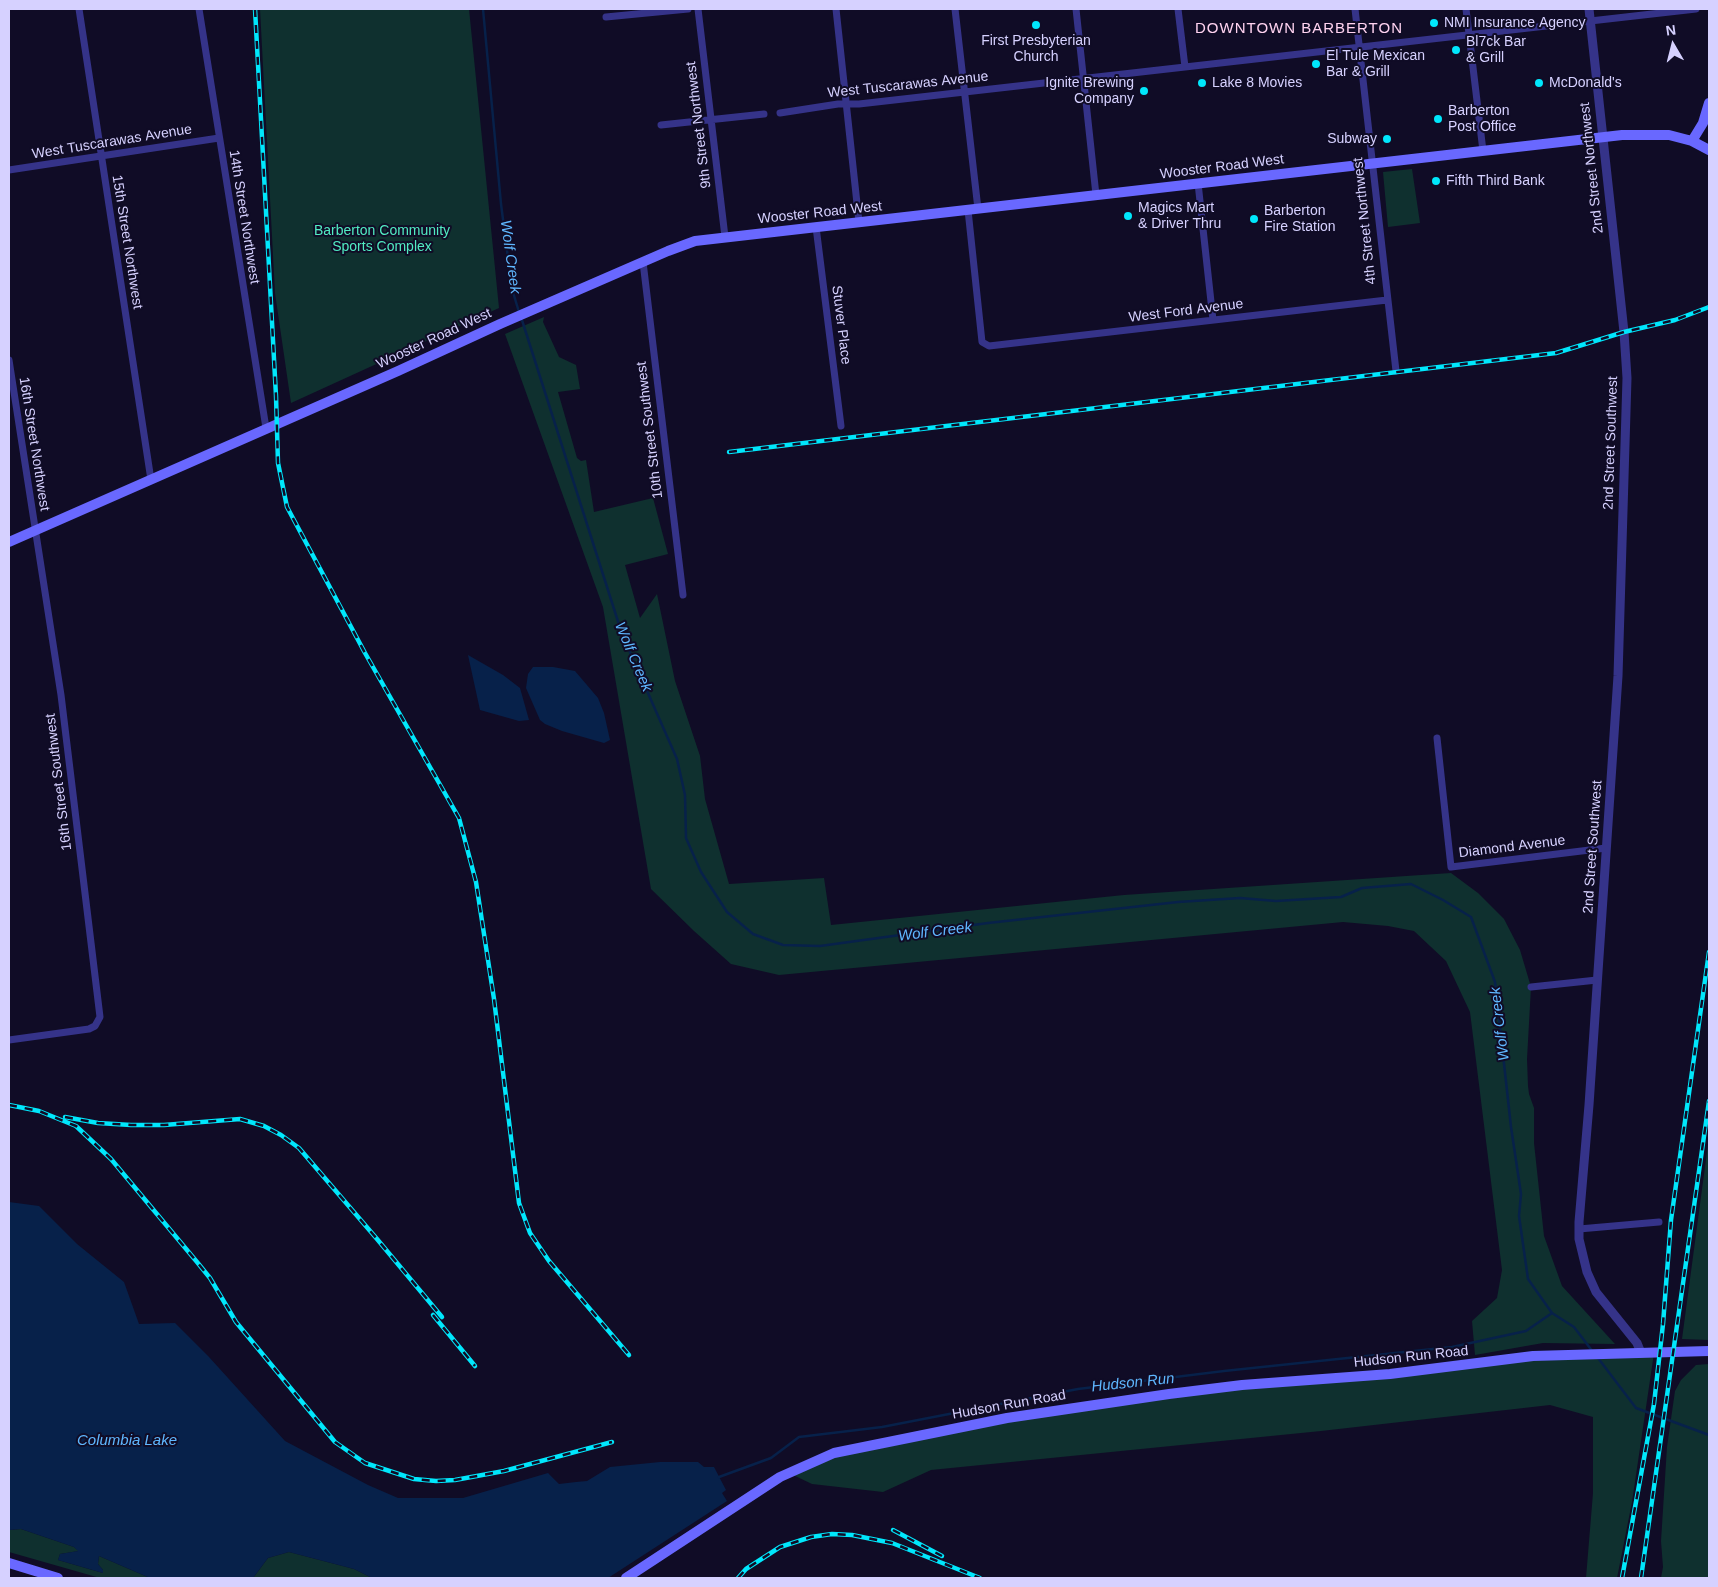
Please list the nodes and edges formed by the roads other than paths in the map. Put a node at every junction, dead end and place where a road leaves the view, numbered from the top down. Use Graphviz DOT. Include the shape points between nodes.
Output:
graph roads {
  1 [pos="79,9"];
  2 [pos="199,9"];
  3 [pos="688,9"];
  4 [pos="698,9"];
  5 [pos="836,9"];
  6 [pos="955,9"];
  7 [pos="1076,9"];
  8 [pos="1178,9"];
  9 [pos="1354,9"];
  10 [pos="1466,9"];
  11 [pos="1589,9"];
  12 [pos="1696,9"];
  13 [pos="606,17"];
  14 [pos="1591,21"];
  15 [pos="1469,34"];
  16 [pos="1359,47"];
  17 [pos="1185,67"];
  18 [pos="1084,78"];
  19 [pos="964,91"];
  20 [pos="1709,103"];
  21 [pos="847,104"];
  22 [pos="780,113"];
  23 [pos="764,114"];
  24 [pos="711,120"];
  25 [pos="661,125"];
  26 [pos="219,138"];
  27 [pos="1603,138"];
  28 [pos="1692,140"];
  29 [pos="1709,150"];
  30 [pos="1483,151"];
  31 [pos="101,156"];
  32 [pos="1371,164"];
  33 [pos="9,170"];
  34 [pos="1198,183"];
  35 [pos="1096,196"];
  36 [pos="973,209"];
  37 [pos="859,222"];
  38 [pos="816,227"];
  39 [pos="724,237"];
  40 [pos="643,262"];
  41 [pos="1387,300"];
  42 [pos="1214,320"];
  43 [pos="1623,324"];
  44 [pos="9,360"];
  45 [pos="1396,371"];
  46 [pos="841,426"];
  47 [pos="266,428"];
  48 [pos="151,480"];
  49 [pos="36,531"];
  50 [pos="9,542"];
  51 [pos="683,594"];
  52 [pos="1436,738"];
  53 [pos="1606,848"];
  54 [pos="1597,980"];
  55 [pos="1531,987"];
  56 [pos="9,1040"];
  57 [pos="1658,1222"];
  58 [pos="1579,1229"];
  59 [pos="1709,1351"];
  60 [pos="1641,1353"];
  61 [pos="9,1564"];
  62 [pos="58,1578"];
  63 [pos="626,1578"];
  1 -- 31 [label="street, 15th Street Northwest"];
  2 -- 26 [label="street, 14th Street Northwest"];
  3 -- 13 [label="street"];
  4 -- 24 [label="street, 9th Street Northwest"];
  5 -- 21 [label="street"];
  6 -- 19 [label="street"];
  7 -- 18 [label="street"];
  8 -- 17 [label="street"];
  9 -- 16 [label="street, 4th Street Northwest"];
  10 -- 15 [label="street"];
  11 -- 14 [label="street, 2nd Street Northwest"];
  12 -- 14 [label="street, West Tuscarawas Avenue"];
  14 -- 15 [label="street, West Tuscarawas Avenue"];
  14 -- 27 [label="street, 2nd Street Northwest"];
  15 -- 16 [label="street, West Tuscarawas Avenue"];
  15 -- 30 [label="street"];
  16 -- 17 [label="street, West Tuscarawas Avenue"];
  16 -- 32 [label="street, 4th Street Northwest"];
  17 -- 18 [label="street, West Tuscarawas Avenue"];
  18 -- 19 [label="street, West Tuscarawas Avenue"];
  18 -- 35 [label="street"];
  19 -- 21 [label="street, West Tuscarawas Avenue"];
  19 -- 36 [label="street"];
  20 -- 28 [label="main road" via="1703,123"];
  21 -- 22 [label="street, West Tuscarawas Avenue"];
  21 -- 37 [label="street"];
  23 -- 24 [label="street"];
  24 -- 25 [label="street"];
  24 -- 39 [label="street, 9th Street Northwest"];
  26 -- 31 [label="street, West Tuscarawas Avenue"];
  26 -- 47 [label="street, 14th Street Northwest"];
  27 -- 28 [label="main road, Wooster Road West" via="1648,134"];
  27 -- 30 [label="main road, Wooster Road West"];
  27 -- 43 [label="street, 2nd Street Northwest"];
  28 -- 29 [label="main road, Wooster Road West"];
  30 -- 32 [label="main road, Wooster Road West"];
  31 -- 33 [label="street, West Tuscarawas Avenue"];
  31 -- 48 [label="street, 15th Street Northwest"];
  32 -- 34 [label="main road, Wooster Road West"];
  32 -- 41 [label="street, 4th Street Northwest"];
  34 -- 35 [label="main road, Wooster Road West"];
  34 -- 42 [label="street"];
  35 -- 36 [label="main road, Wooster Road West"];
  36 -- 37 [label="main road, Wooster Road West"];
  36 -- 42 [label="street, West Ford Avenue" via="982,342 989,346"];
  37 -- 38 [label="main road, Wooster Road West"];
  38 -- 39 [label="main road, Wooster Road West"];
  38 -- 46 [label="street, Stuver Place"];
  39 -- 40 [label="main road, Wooster Road West" via="688,243"];
  40 -- 47 [label="main road, Wooster Road West"];
  40 -- 51 [label="street, 10th Street Southwest"];
  41 -- 42 [label="street, West Ford Avenue"];
  41 -- 45 [label="street, 4th Street Northwest"];
  43 -- 53 [label="street, 2nd Street Southwest" via="1627,378 1619,657"];
  44 -- 49 [label="street, 16th Street Northwest"];
  47 -- 48 [label="main road, Wooster Road West"];
  48 -- 49 [label="main road, Wooster Road West"];
  49 -- 50 [label="main road, Wooster Road West"];
  49 -- 56 [label="street, 16th Street Southwest" via="61,693 100,1016 92,1028"];
  52 -- 53 [label="street, Diamond Avenue" via="1451,867"];
  53 -- 54 [label="street, 2nd Street Southwest"];
  54 -- 55 [label="street"];
  54 -- 58 [label="street, 2nd Street Southwest"];
  57 -- 58 [label="street"];
  58 -- 60 [label="street, 2nd Street Southwest" via="1587,1272 1596,1292"];
  59 -- 60 [label="main road, Hudson Run Road"];
  60 -- 63 [label="main road, Hudson Run Road" via="1534,1356 1399,1373 1169,1394 1025,1415 834,1453 793,1470"];
  61 -- 62 [label="main road"];
}
